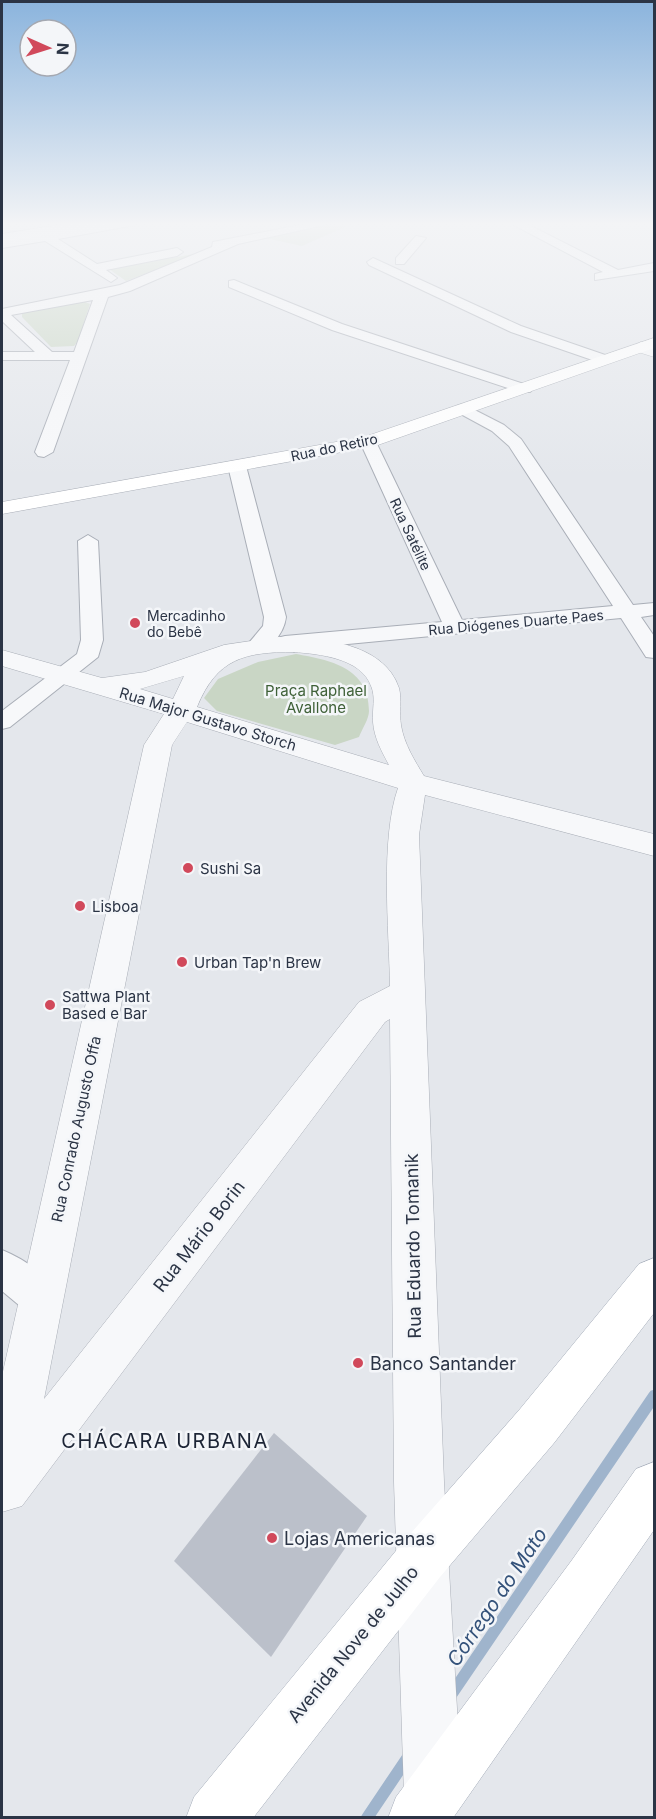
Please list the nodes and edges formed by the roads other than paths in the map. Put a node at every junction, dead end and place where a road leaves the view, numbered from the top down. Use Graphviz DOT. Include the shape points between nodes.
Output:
graph roads {
  1 [pos="38,307"];
  2 [pos="97,307"];
  3 [pos="289,307"];
  4 [pos="467,307"];
  5 [pos="492,307"];
  6 [pos="2,314"];
  7 [pos="510,316"];
  8 [pos="493,319"];
  9 [pos="644,349"];
  10 [pos="2,356"];
  11 [pos="48,356"];
  12 [pos="80,356"];
  13 [pos="606,360"];
  14 [pos="525,389"];
  15 [pos="463,409"];
  16 [pos="368,441"];
  17 [pos="44,452"];
  18 [pos="237,466"];
  19 [pos="2,508"];
  20 [pos="88,541"];
  21 [pos="654,609"];
  22 [pos="626,612"];
  23 [pos="454,627"];
  24 [pos="377,634"];
  25 [pos="285,643"];
  26 [pos="246,647"];
  27 [pos="654,652"];
  28 [pos="2,658"];
  29 [pos="359,660"];
  30 [pos="64,675"];
  31 [pos="92,682"];
  32 [pos="182,711"];
  33 [pos="2,722"];
  34 [pos="388,732"];
  35 [pos="328,756"];
  36 [pos="414,783"];
  37 [pos="654,845"];
  38 [pos="407,994"];
  39 [pos="2,1268"];
  40 [pos="654,1279"];
  41 [pos="40,1298"];
  42 [pos="2,1484"];
  43 [pos="654,1487"];
  44 [pos="2,1492"];
  45 [pos="422,1575"];
  46 [pos="428,1810"];
  47 [pos="215,1818"];
  1 -- 6 [label="street"];
  2 -- 12 [label="street"];
  3 -- 14 [label="street" via="337,327"];
  4 -- 8 [label="street"];
  5 -- 7 [label="street"];
  6 -- 11 [label="street"];
  7 -- 8 [label="street"];
  7 -- 9 [label="street"];
  8 -- 13 [label="street"];
  9 -- 13 [label="main road, Rua do Retiro"];
  10 -- 11 [label="street"];
  11 -- 12 [label="street"];
  12 -- 17 [label="street"];
  13 -- 14 [label="main road, Rua do Retiro"];
  14 -- 15 [label="main road, Rua do Retiro"];
  15 -- 16 [label="main road, Rua do Retiro"];
  15 -- 22 [label="street" via="498,428 515,443"];
  16 -- 18 [label="main road, Rua do Retiro"];
  16 -- 23 [label="street, Rua Satélite"];
  18 -- 19 [label="main road, Rua do Retiro"];
  18 -- 26 [label="street" via="275,617 274,627"];
  20 -- 30 [label="street" via="92,640 87,657"];
  21 -- 22 [label="street, Rua Diógenes Duarte Paes"];
  22 -- 23 [label="street, Rua Diógenes Duarte Paes"];
  22 -- 27 [label="street"];
  23 -- 24 [label="street, Rua Diógenes Duarte Paes"];
  24 -- 25 [label="street, Rua Diógenes Duarte Paes"];
  24 -- 29 [label="street" via="358,652"];
  25 -- 26 [label="street, Rua Diógenes Duarte Paes"];
  25 -- 29 [label="street, Rua Diógenes Duarte Paes" via="314,646"];
  26 -- 31 [label="street" via="151,681"];
  26 -- 32 [label="street, Rua Conrado Augusto Offa" via="205,670 195,680"];
  28 -- 30 [label="street, Rua Major Gustavo Storch"];
  29 -- 34 [label="street" via="374,670 387,689"];
  30 -- 31 [label="street, Rua Major Gustavo Storch"];
  30 -- 33 [label="street"];
  31 -- 32 [label="street, Rua Major Gustavo Storch"];
  32 -- 35 [label="street, Rua Major Gustavo Storch"];
  32 -- 41 [label="street, Rua Conrado Augusto Offa" via="158,746"];
  34 -- 35 [label="street" via="369,747"];
  34 -- 36 [label="street"];
  35 -- 36 [label="street, Rua Major Gustavo Storch"];
  36 -- 37 [label="street, Rua Major Gustavo Storch"];
  36 -- 38 [label="street, Rua Eduardo Tomanik" via="404,835"];
  38 -- 44 [label="street, Rua Mário Borin" via="372,1012"];
  38 -- 45 [label="street, Rua Eduardo Tomanik"];
  39 -- 41 [label="street"];
  40 -- 45 [label="main road, Avenida Nove de Julho"];
  41 -- 42 [label="street, Rua Conrado Augusto Offa"];
  43 -- 46 [label="main road"];
  45 -- 46 [label="street, Rua Eduardo Tomanik" via="429,1728"];
  45 -- 47 [label="main road, Avenida Nove de Julho"];
}
